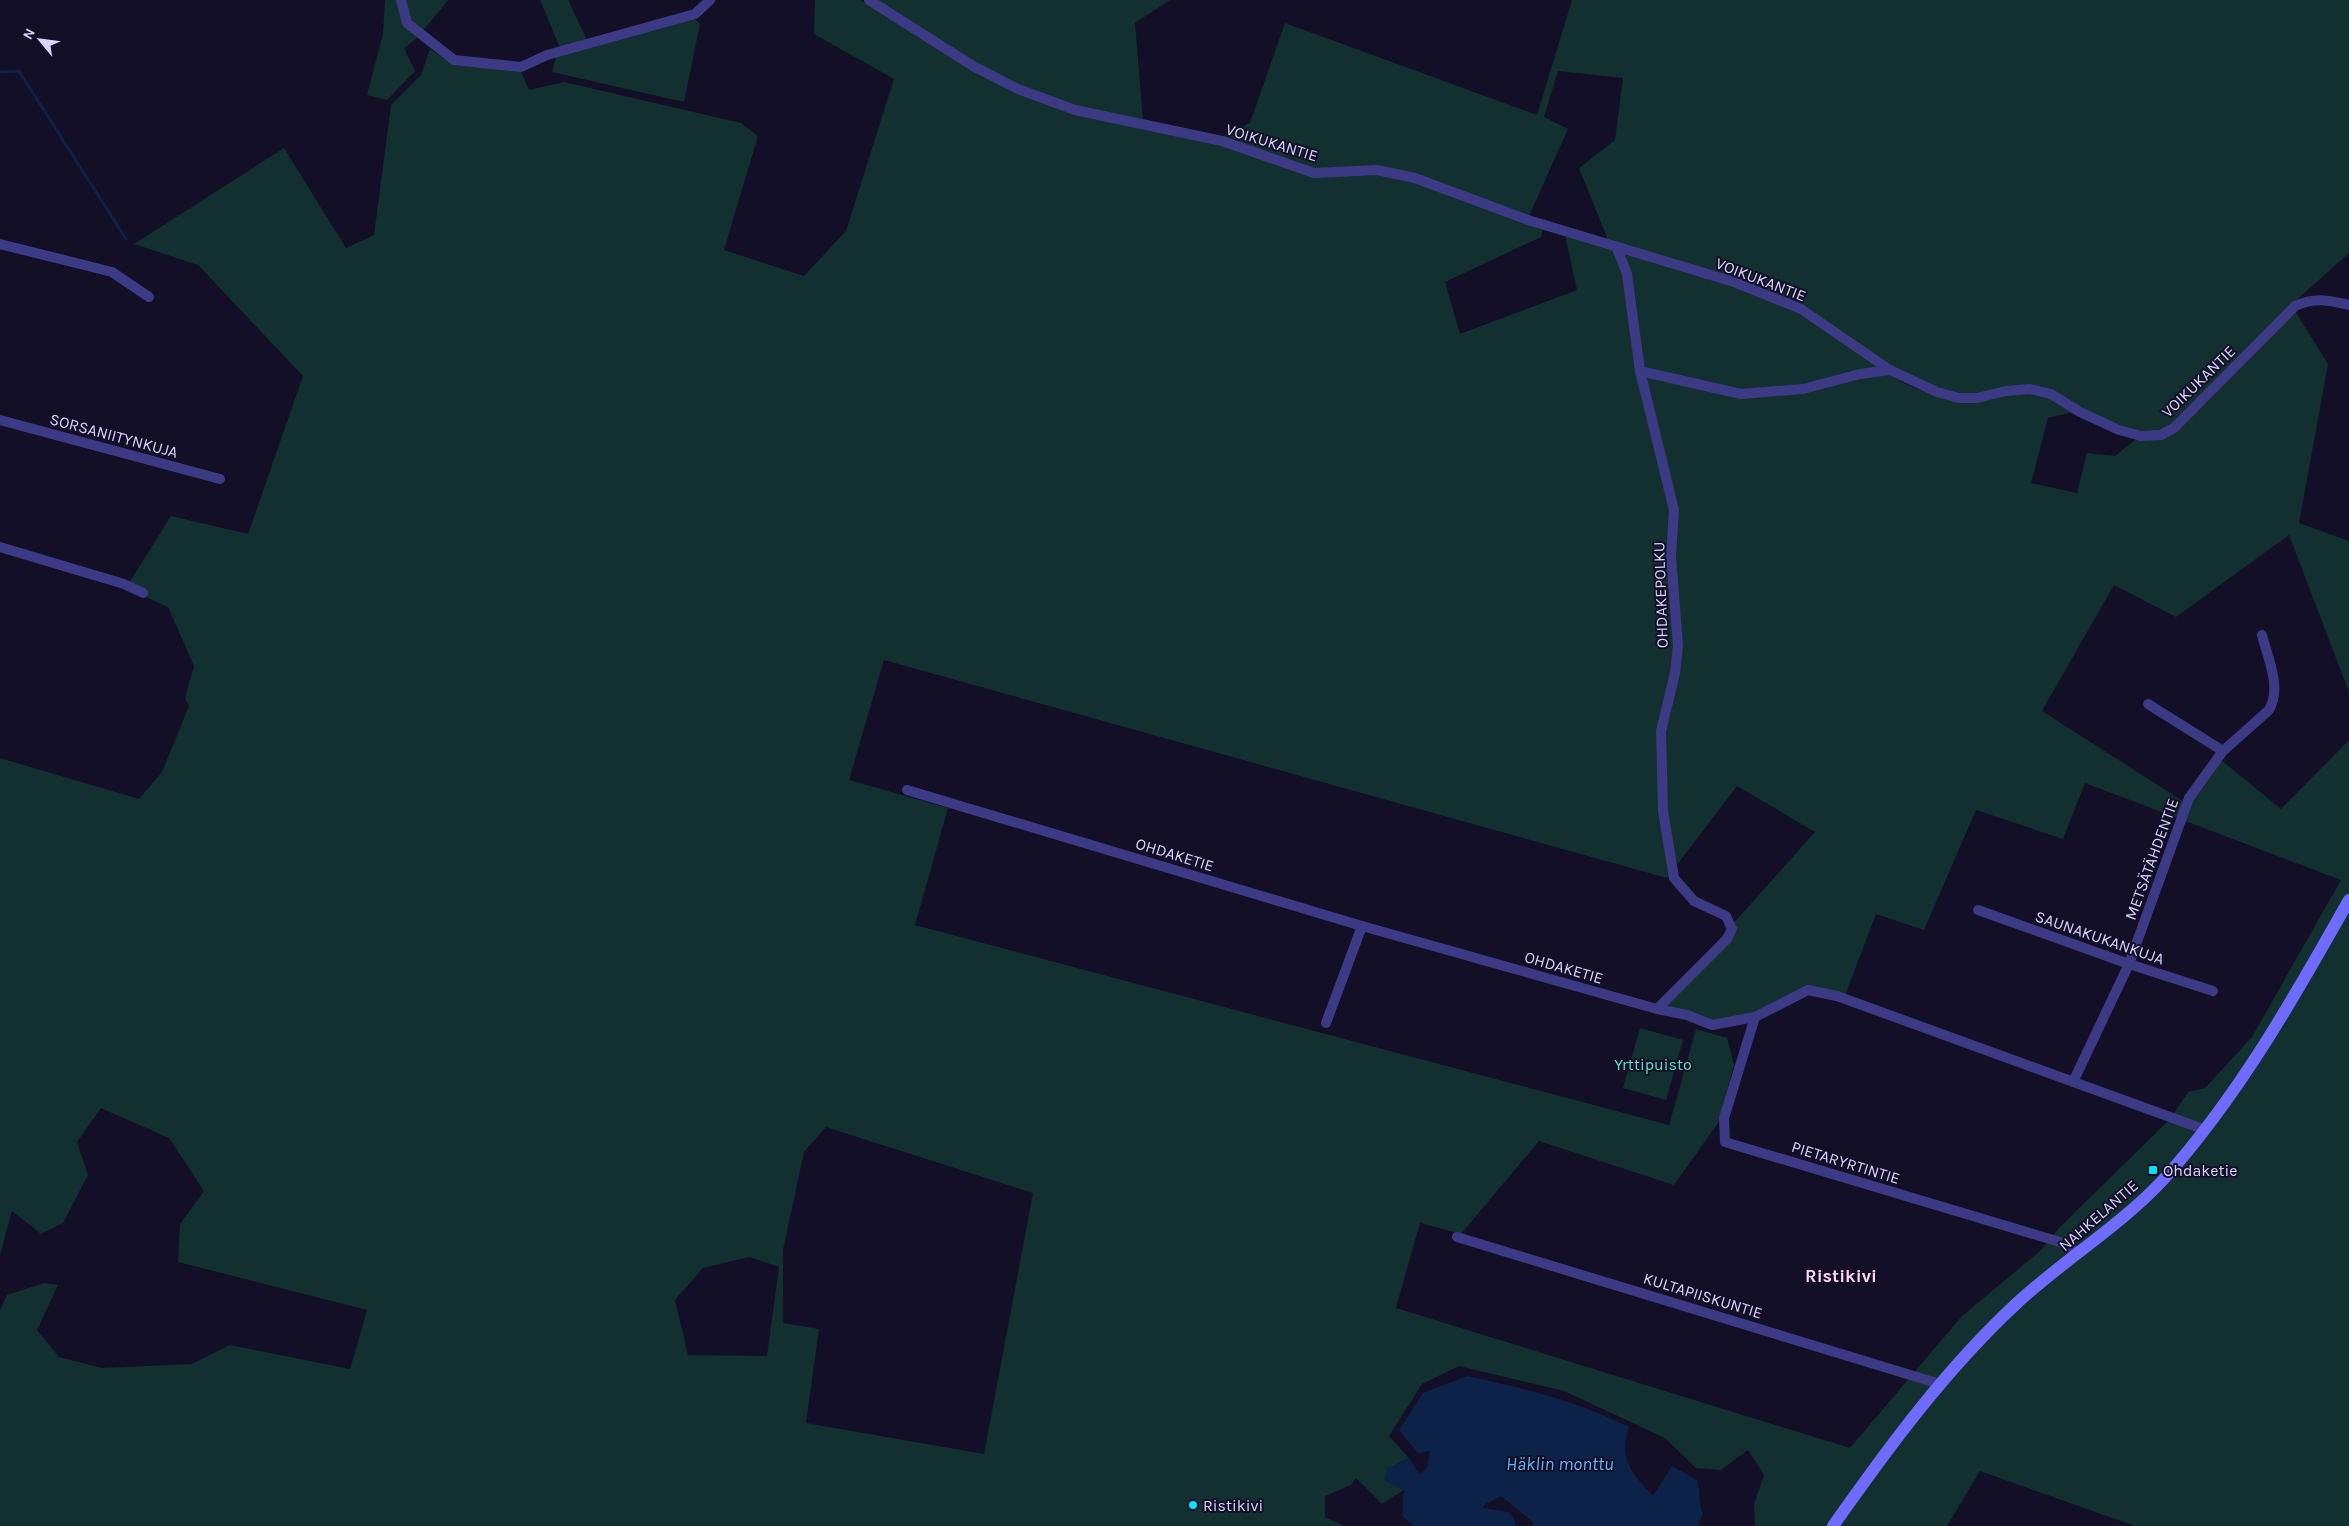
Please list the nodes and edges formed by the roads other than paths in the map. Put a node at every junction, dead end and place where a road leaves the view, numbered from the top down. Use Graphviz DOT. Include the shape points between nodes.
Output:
graph roads {
  1 [pos="401,0"];
  2 [pos="710,0"];
  3 [pos="868,0"];
  4 [pos="0,244"];
  5 [pos="1616,246"];
  6 [pos="150,298"];
  7 [pos="2349,305"];
  8 [pos="1890,370"];
  9 [pos="1640,371"];
  10 [pos="0,420"];
  11 [pos="220,479"];
  12 [pos="0,546"];
  13 [pos="143,593"];
  14 [pos="2262,635"];
  15 [pos="2148,704"];
  16 [pos="2222,751"];
  17 [pos="907,790"];
  18 [pos="2349,900"];
  19 [pos="1978,910"];
  20 [pos="1362,926"];
  21 [pos="2128,964"];
  22 [pos="2214,991"];
  23 [pos="1657,1009"];
  24 [pos="1755,1017"];
  25 [pos="1326,1023"];
  26 [pos="2073,1082"];
  27 [pos="2203,1129"];
  28 [pos="1457,1237"];
  29 [pos="2079,1253"];
  30 [pos="1940,1384"];
  31 [pos="1834,1526"];
  1 -- 2 [label="street" via="408,23 454,60 521,67 547,55 695,14"];
  3 -- 5 [label="street, VOIKUKANTIE" via="973,66 1018,89 1075,110 1222,141 1314,173 1377,170 1415,178 1528,220"];
  4 -- 6 [label="street" via="112,272"];
  5 -- 8 [label="street, VOIKUKANTIE" via="1734,282 1801,309"];
  5 -- 9 [label="street, OHDAKEPOLKU" via="1627,274"];
  7 -- 8 [label="street, VOIKUKANTIE" via="2321,298 2296,306 2174,428 2161,435 2141,436 2119,430 2050,394 2030,389 1959,398 1937,392"];
  8 -- 9 [label="street" via="1803,389 1741,394"];
  9 -- 23 [label="street, OHDAKEPOLKU" via="1674,510 1671,556 1678,646 1661,731 1663,811 1674,878 1694,901 1726,916 1732,929"];
  10 -- 11 [label="street, SORSANIITYNKUJA"];
  12 -- 13 [label="street" via="124,584"];
  14 -- 16 [label="street, METSÄTÄHDENTIE" via="2275,687 2272,703"];
  15 -- 16 [label="street"];
  16 -- 21 [label="street, METSÄTÄHDENTIE" via="2186,805"];
  17 -- 20 [label="street, OHDAKETIE"];
  18 -- 27 [label="main road, NAHKELANTIE" via="2283,1014"];
  19 -- 21 [label="street, SAUNAKUKANKUJA"];
  20 -- 23 [label="street, OHDAKETIE"];
  20 -- 25 [label="street"];
  21 -- 22 [label="street, SAUNAKUKANKUJA"];
  21 -- 26 [label="street, METSÄTÄHDENTIE"];
  23 -- 24 [label="street, OHDAKETIE" via="1687,1014 1712,1025"];
  24 -- 26 [label="street, OHDAKETIE" via="1808,990 1837,996"];
  24 -- 29 [label="street, PIETARYRTINTIE" via="1724,1118 1725,1142 2060,1242"];
  26 -- 27 [label="street, OHDAKETIE"];
  27 -- 29 [label="main road, NAHKELANTIE" via="2162,1180"];
  28 -- 30 [label="street, KULTAPIISKUNTIE"];
  29 -- 30 [label="main road, NAHKELANTIE" via="2017,1303"];
  30 -- 31 [label="main road, NAHKELANTIE" via="1888,1449"];
}
